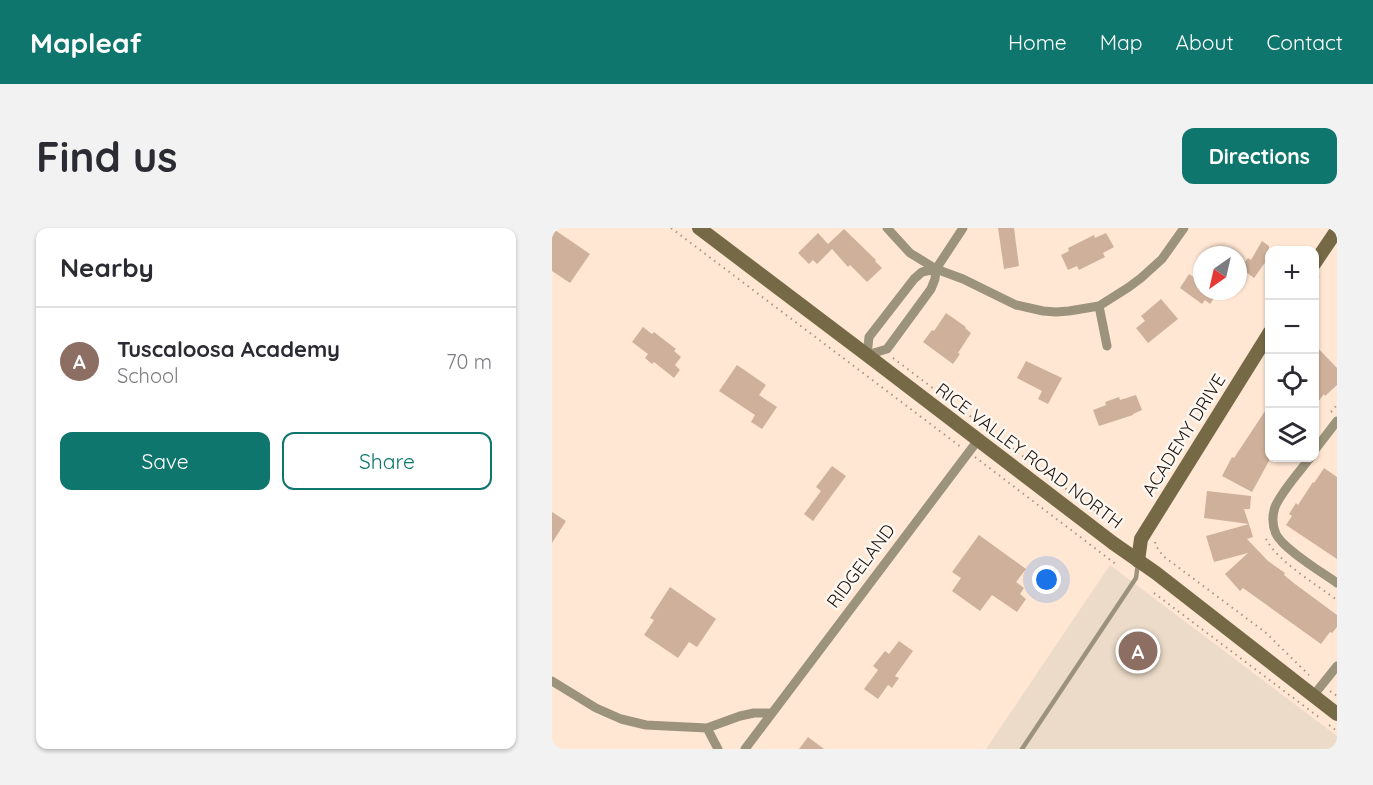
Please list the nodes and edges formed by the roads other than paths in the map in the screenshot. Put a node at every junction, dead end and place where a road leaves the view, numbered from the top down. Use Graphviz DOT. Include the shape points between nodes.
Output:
graph roads {
  1 [pos="699,228"];
  2 [pos="887,228"];
  3 [pos="963,228"];
  4 [pos="1184,228"];
  5 [pos="1337,230"];
  6 [pos="1319,257"];
  7 [pos="936,269"];
  8 [pos="1100,306"];
  9 [pos="1265,338"];
  10 [pos="1107,345"];
  11 [pos="867,354"];
  12 [pos="1337,421"];
  13 [pos="978,440"];
  14 [pos="1319,444"];
  15 [pos="1307,462"];
  16 [pos="1138,561"];
  17 [pos="1337,584"];
  18 [pos="1337,666"];
  19 [pos="552,681"];
  20 [pos="1318,691"];
  21 [pos="771,713"];
  22 [pos="1337,714"];
  23 [pos="707,728"];
  24 [pos="718,749"];
  25 [pos="744,749"];
  26 [pos="1022,749"];
  1 -- 11 [label="street, RICE VALLEY ROAD NORTH"];
  2 -- 7 [label="street" via="910,253"];
  3 -- 7 [label="street"];
  4 -- 8 [label="street" via="1162,259"];
  5 -- 6 [label="street"];
  7 -- 8 [label="street" via="1029,308 1056,312"];
  7 -- 11 [label="street" via="922,272 914,279 869,337"];
  7 -- 11 [label="street" via="931,289 887,349"];
  8 -- 10 [label="street"];
  9 -- 16 [label="street, ACADEMY DRIVE" via="1141,539"];
  11 -- 13 [label="street, RICE VALLEY ROAD NORTH"];
  12 -- 14 [label="street"];
  13 -- 16 [label="street, RICE VALLEY ROAD NORTH"];
  13 -- 21 [label="street, RIDGELAND"];
  15 -- 17 [label="street" via="1275,506 1272,520 1277,536 1290,550"];
  16 -- 20 [label="street, RICE VALLEY ROAD NORTH"];
  16 -- 26 [label="lane" via="1136,578"];
  18 -- 20 [label="street"];
  19 -- 23 [label="street" via="621,719 646,725"];
  20 -- 22 [label="street, RICE VALLEY ROAD NORTH"];
  21 -- 23 [label="street" via="747,715"];
  21 -- 25 [label="street, RIDGELAND"];
  23 -- 24 [label="street"];
}
